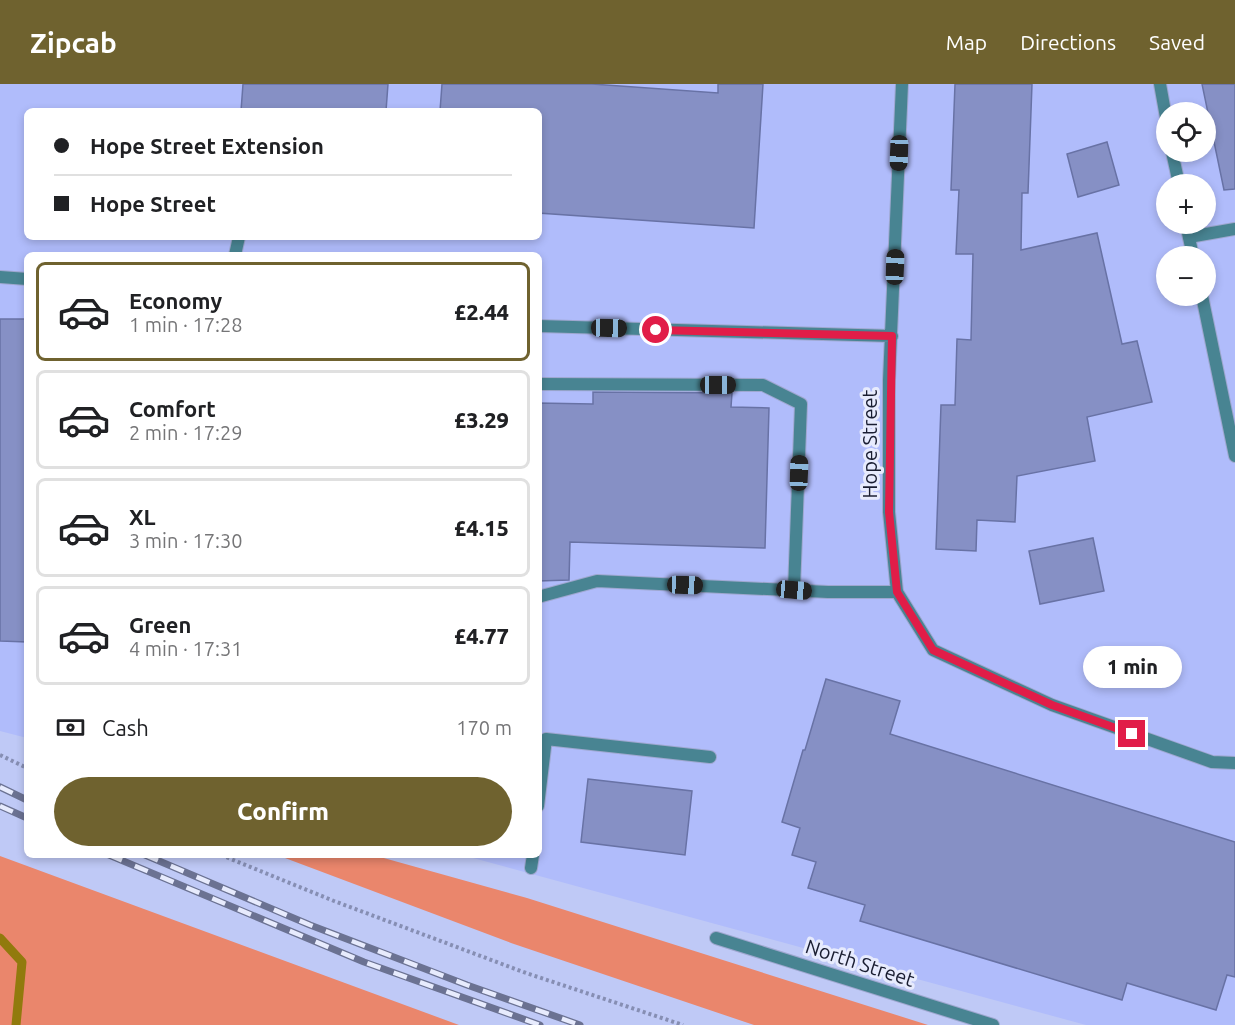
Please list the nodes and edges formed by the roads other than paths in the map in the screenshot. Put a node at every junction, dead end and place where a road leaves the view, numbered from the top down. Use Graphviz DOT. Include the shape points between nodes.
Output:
graph roads {
  1 [pos="902,84"];
  2 [pos="1160,84"];
  3 [pos="1163,102"];
  4 [pos="1235,229"];
  5 [pos="1188,234"];
  6 [pos="1189,237"];
  7 [pos="1191,246"];
  8 [pos="0,277"];
  9 [pos="24,279"];
  10 [pos="1204,306"];
  11 [pos="542,326"];
  12 [pos="892,336"];
  13 [pos="542,384"];
  14 [pos="1235,456"];
  15 [pos="794,590"];
  16 [pos="897,592"];
  17 [pos="542,596"];
  18 [pos="710,757"];
  19 [pos="1235,763"];
  20 [pos="542,772"];
  21 [pos="533,858"];
  22 [pos="531,868"];
  23 [pos="716,938"];
  24 [pos="993,1025"];
  1 -- 12 [label="street, Hope Street"];
  2 -- 3 [label="street"];
  4 -- 6 [label="street"];
  5 -- 6 [label="street"];
  6 -- 7 [label="street"];
  8 -- 9 [label="street"];
  10 -- 14 [label="street"];
  11 -- 12 [label="street"];
  12 -- 16 [label="street, Hope Street" via="889,512"];
  13 -- 15 [label="street" via="763,385 801,404"];
  15 -- 16 [label="street"];
  15 -- 17 [label="street" via="597,581"];
  16 -- 19 [label="street, Hope Street" via="933,650 1052,705 1212,762"];
  18 -- 20 [label="street" via="546,739"];
  21 -- 22 [label="street"];
  23 -- 24 [label="street, North Street"];
}
